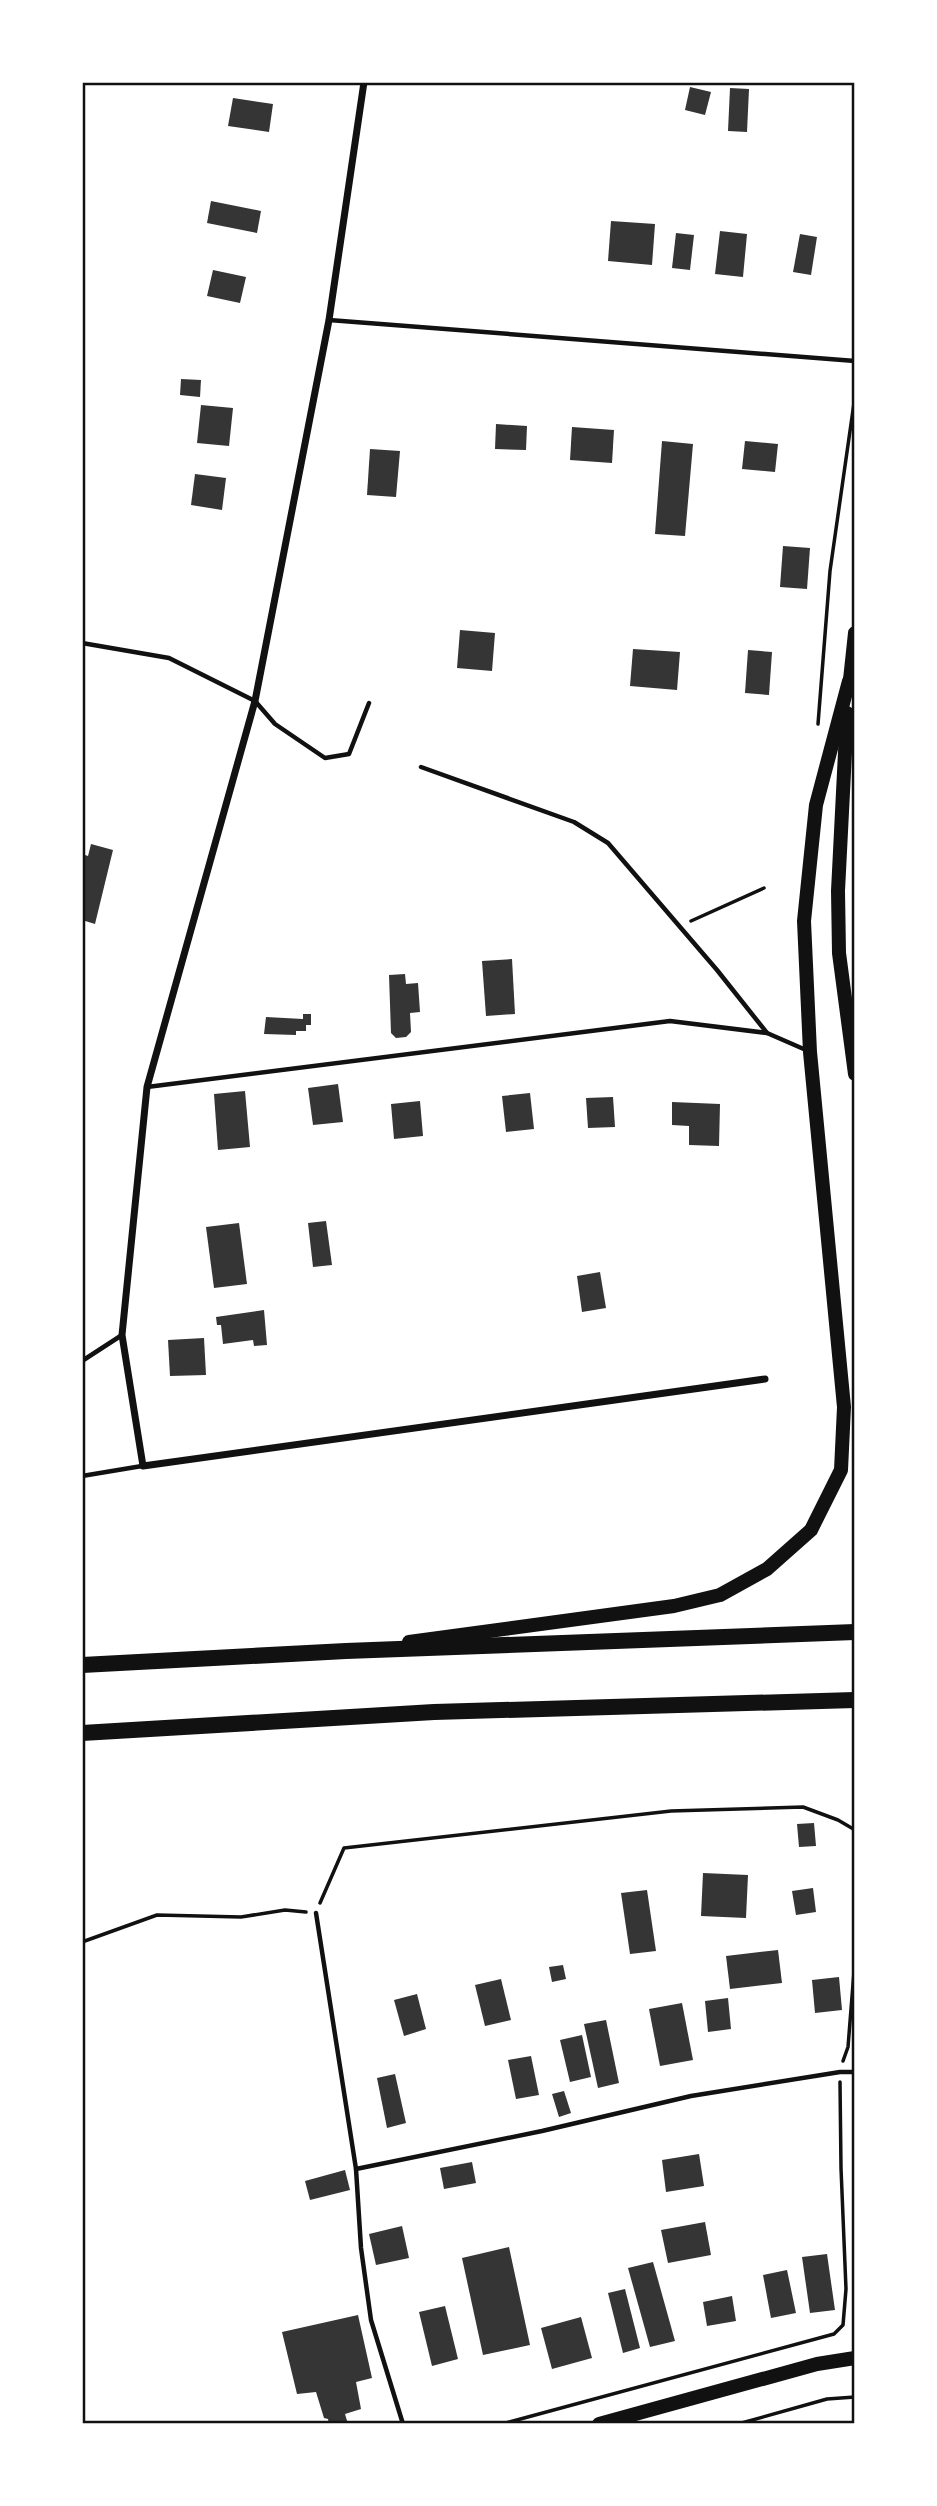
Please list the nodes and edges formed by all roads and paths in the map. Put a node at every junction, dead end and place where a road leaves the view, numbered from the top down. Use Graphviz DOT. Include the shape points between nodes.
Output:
graph roads {
  1 [pos="364,82"];
  2 [pos="329,320"];
  3 [pos="855,360"];
  4 [pos="855,396"];
  5 [pos="855,633"];
  6 [pos="82,643"];
  7 [pos="849,681"];
  8 [pos="255,701"];
  9 [pos="369,703"];
  10 [pos="855,720"];
  11 [pos="817,735"];
  12 [pos="421,767"];
  13 [pos="764,888"];
  14 [pos="680,926"];
  15 [pos="767,1033"];
  16 [pos="810,1052"];
  17 [pos="855,1074"];
  18 [pos="147,1087"];
  19 [pos="122,1335"];
  20 [pos="83,1361"];
  21 [pos="765,1379"];
  22 [pos="143,1466"];
  23 [pos="82,1476"];
  24 [pos="855,1632"];
  25 [pos="346,1651"];
  26 [pos="82,1665"];
  27 [pos="855,1700"];
  28 [pos="82,1733"];
  29 [pos="855,1830"];
  30 [pos="316,1913"];
  31 [pos="82,1942"];
  32 [pos="855,1959"];
  33 [pos="840,2072"];
  34 [pos="855,2072"];
  35 [pos="356,2169"];
  36 [pos="855,2358"];
  37 [pos="855,2397"];
  38 [pos="403,2424"];
  39 [pos="502,2424"];
  40 [pos="599,2424"];
  41 [pos="738,2424"];
  1 -- 2 [label="street"];
  2 -- 3 [label="lane"];
  2 -- 8 [label="street"];
  4 -- 11 [label="path" via="830,571"];
  5 -- 7 [label="main road"];
  6 -- 8 [label="lane" via="169,658"];
  7 -- 10 [label="main road"];
  7 -- 16 [label="main road" via="815,818 804,920"];
  7 -- 17 [label="main road" via="838,929"];
  8 -- 9 [label="lane" via="275,724 325,758 349,754"];
  8 -- 18 [label="street"];
  12 -- 14 [label="lane" via="574,822 608,843"];
  13 -- 14 [label="path"];
  14 -- 15 [label="lane"];
  15 -- 16 [label="lane"];
  15 -- 18 [label="lane" via="670,1021"];
  16 -- 25 [label="main road" via="844,1406 841,1470 811,1530 767,1569 720,1595 674,1606"];
  18 -- 19 [label="street"];
  19 -- 20 [label="lane"];
  19 -- 22 [label="street"];
  21 -- 22 [label="street"];
  22 -- 23 [label="lane"];
  24 -- 25 [label="highway"];
  25 -- 26 [label="highway"];
  27 -- 28 [label="highway" via="435,1712"];
  29 -- 30 [label="path" via="803,1807 671,1811 344,1848"];
  30 -- 31 [label="path" via="157,1915"];
  30 -- 35 [label="lane"];
  32 -- 33 [label="path" via="848,2047"];
  33 -- 34 [label="lane"];
  33 -- 35 [label="lane" via="691,2096"];
  33 -- 39 [label="path" via="844,2325 834,2334"];
  35 -- 38 [label="lane" via="371,2320"];
  36 -- 40 [label="main road" via="804,2367"];
  37 -- 41 [label="path" via="827,2399"];
}
